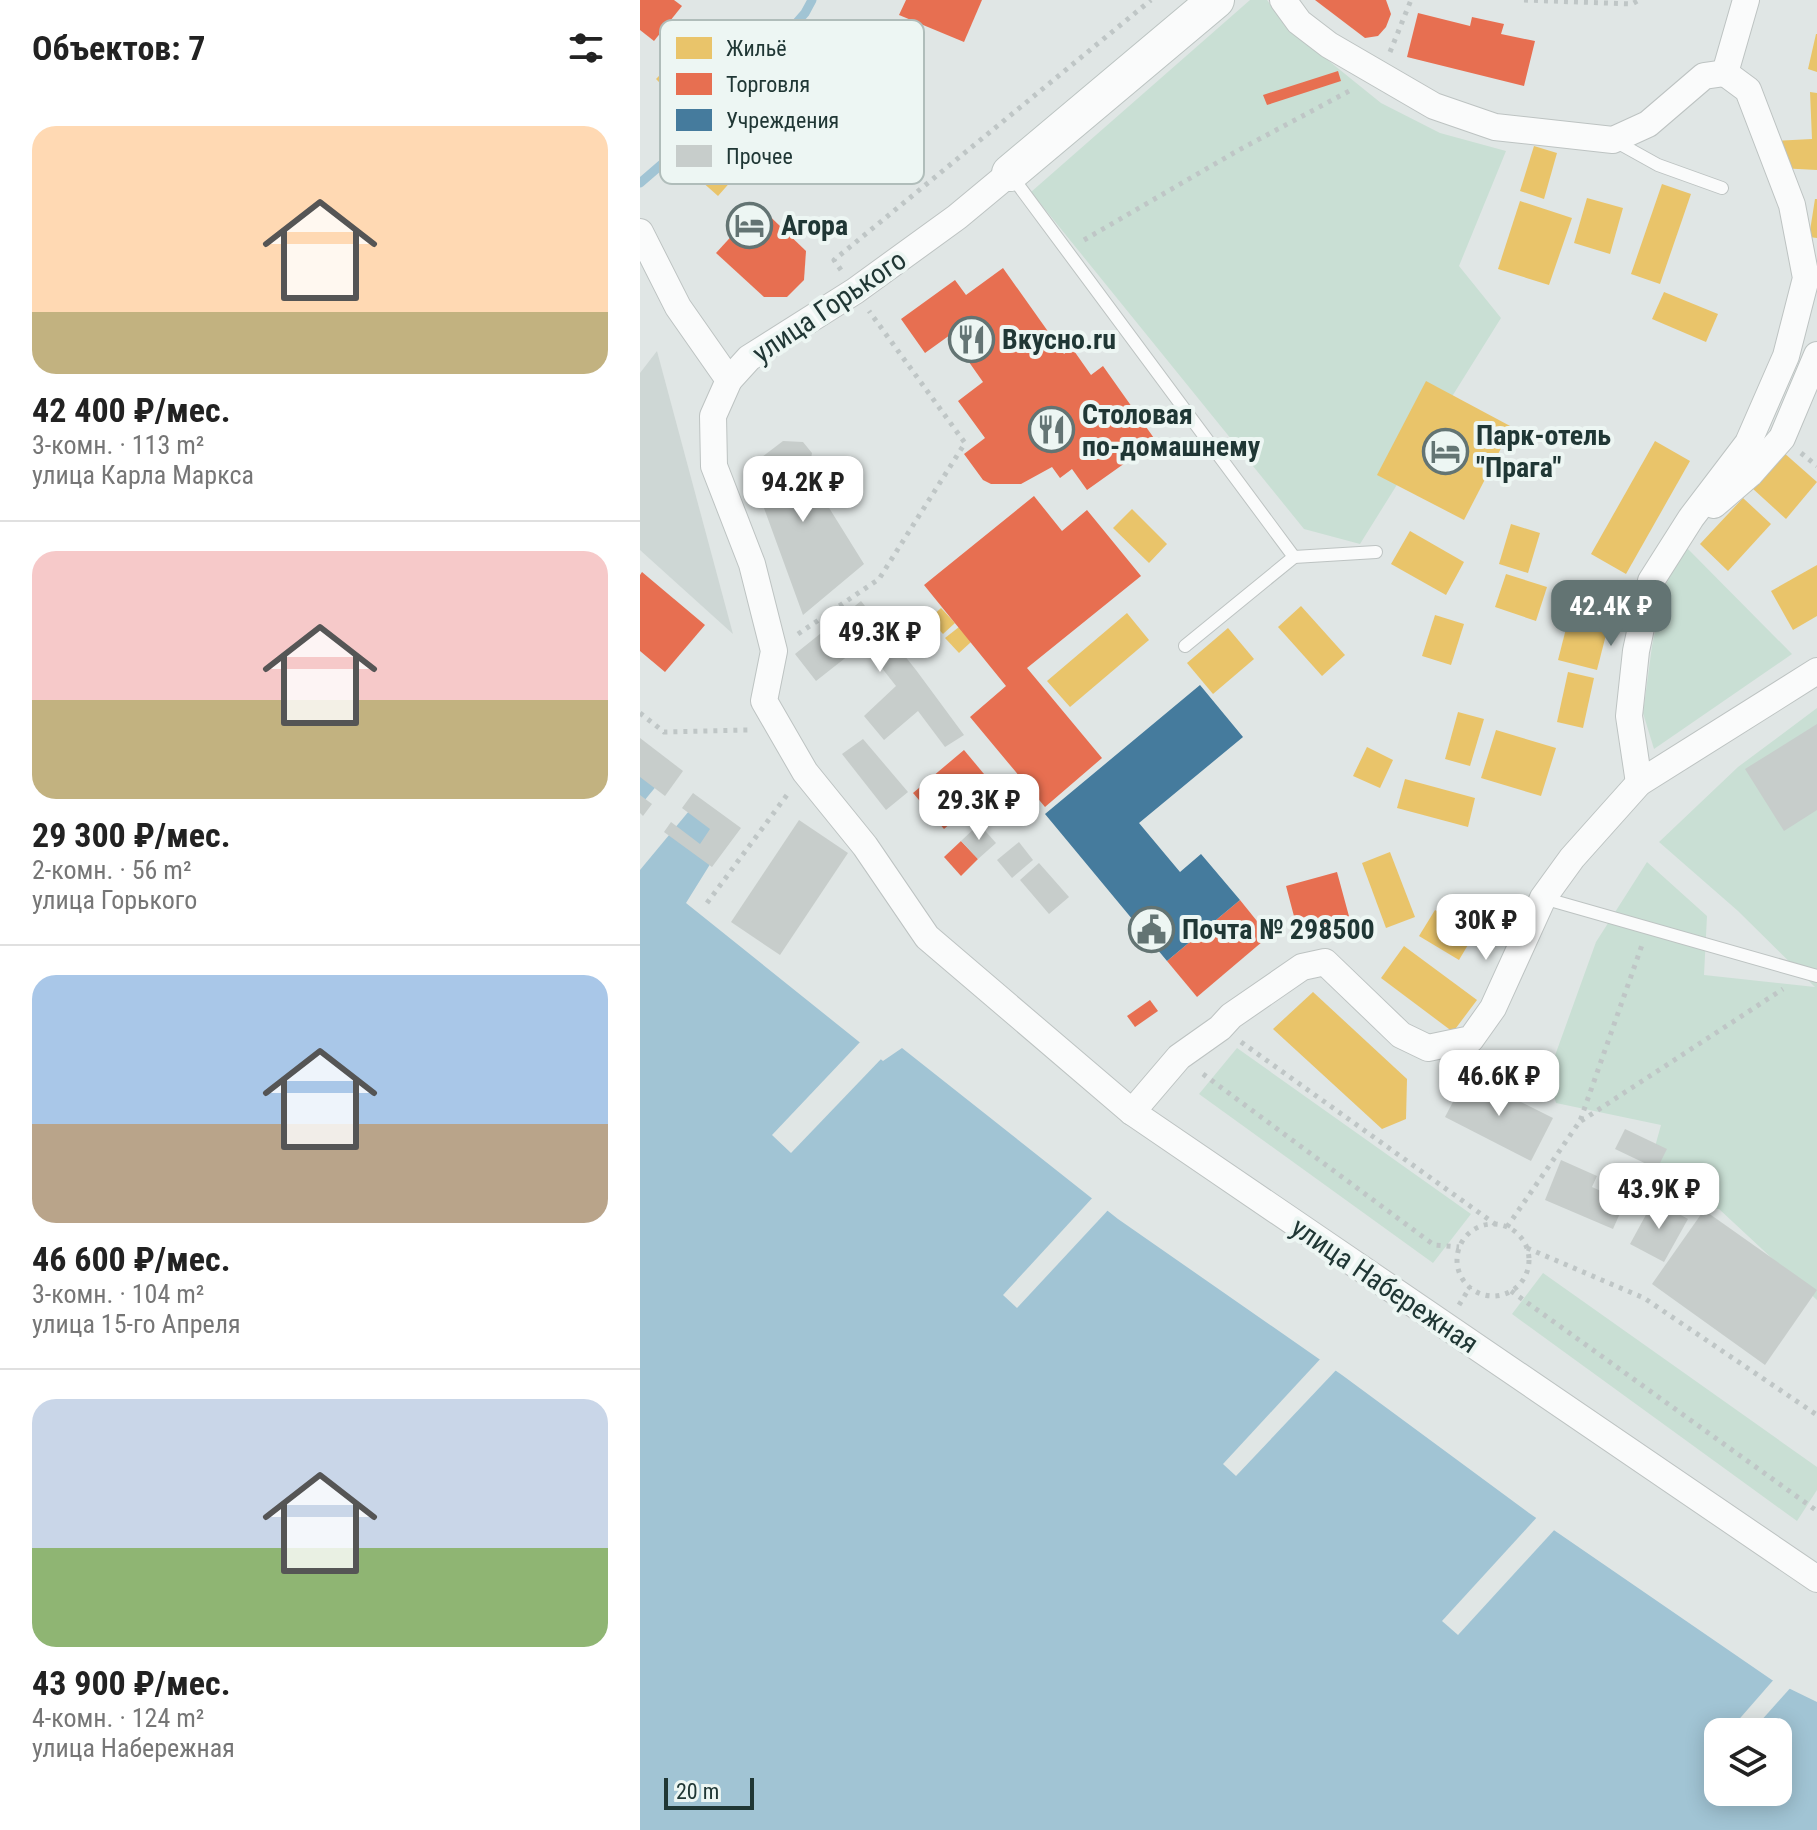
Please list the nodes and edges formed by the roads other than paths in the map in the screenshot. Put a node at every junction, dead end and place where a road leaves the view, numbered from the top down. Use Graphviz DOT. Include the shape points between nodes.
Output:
graph roads {
  1 [pos="1216,0"];
  2 [pos="1283,0"];
  3 [pos="1746,0"];
  4 [pos="1725,73"];
  5 [pos="1613,140"];
  6 [pos="1010,173"];
  7 [pos="1722,188"];
  8 [pos="640,232"];
  9 [pos="1817,355"];
  10 [pos="729,380"];
  11 [pos="1681,534"];
  12 [pos="1376,552"];
  13 [pos="1294,557"];
  14 [pos="1185,646"];
  15 [pos="1817,671"];
  16 [pos="1639,783"];
  17 [pos="1543,898"];
  18 [pos="967,971"];
  19 [pos="1812,975"];
  20 [pos="1132,1112"];
  21 [pos="1817,1579"];
  1 -- 6 [label="main road, улица Горького"];
  2 -- 5 [label="street" via="1299,22 1329,45 1434,106 1495,127"];
  3 -- 4 [label="street"];
  4 -- 5 [label="street" via="1704,76 1648,124"];
  4 -- 11 [label="street" via="1748,90 1792,205 1806,278 1786,356 1748,443"];
  5 -- 7 [label="lane" via="1658,165"];
  6 -- 10 [label="street, улица Горького" via="855,291 749,358"];
  6 -- 13 [label="lane"];
  8 -- 10 [label="street" via="678,307"];
  9 -- 11 [label="street" via="1782,438 1750,474"];
  10 -- 18 [label="street, улица Горького" via="713,416 714,466 752,564 774,651 764,701 805,772 865,846 927,937"];
  11 -- 16 [label="street" via="1651,581 1636,651 1629,716"];
  12 -- 13 [label="lane"];
  13 -- 14 [label="lane"];
  15 -- 16 [label="street"];
  16 -- 17 [label="street"];
  17 -- 19 [label="lane"];
  17 -- 20 [label="street" via="1493,1008 1471,1039 1428,1048 1401,1035 1325,962 1302,967 1231,1016 1179,1057"];
  18 -- 20 [label="street, улица Набережная"];
  20 -- 21 [label="street, улица Набережная"];
}
